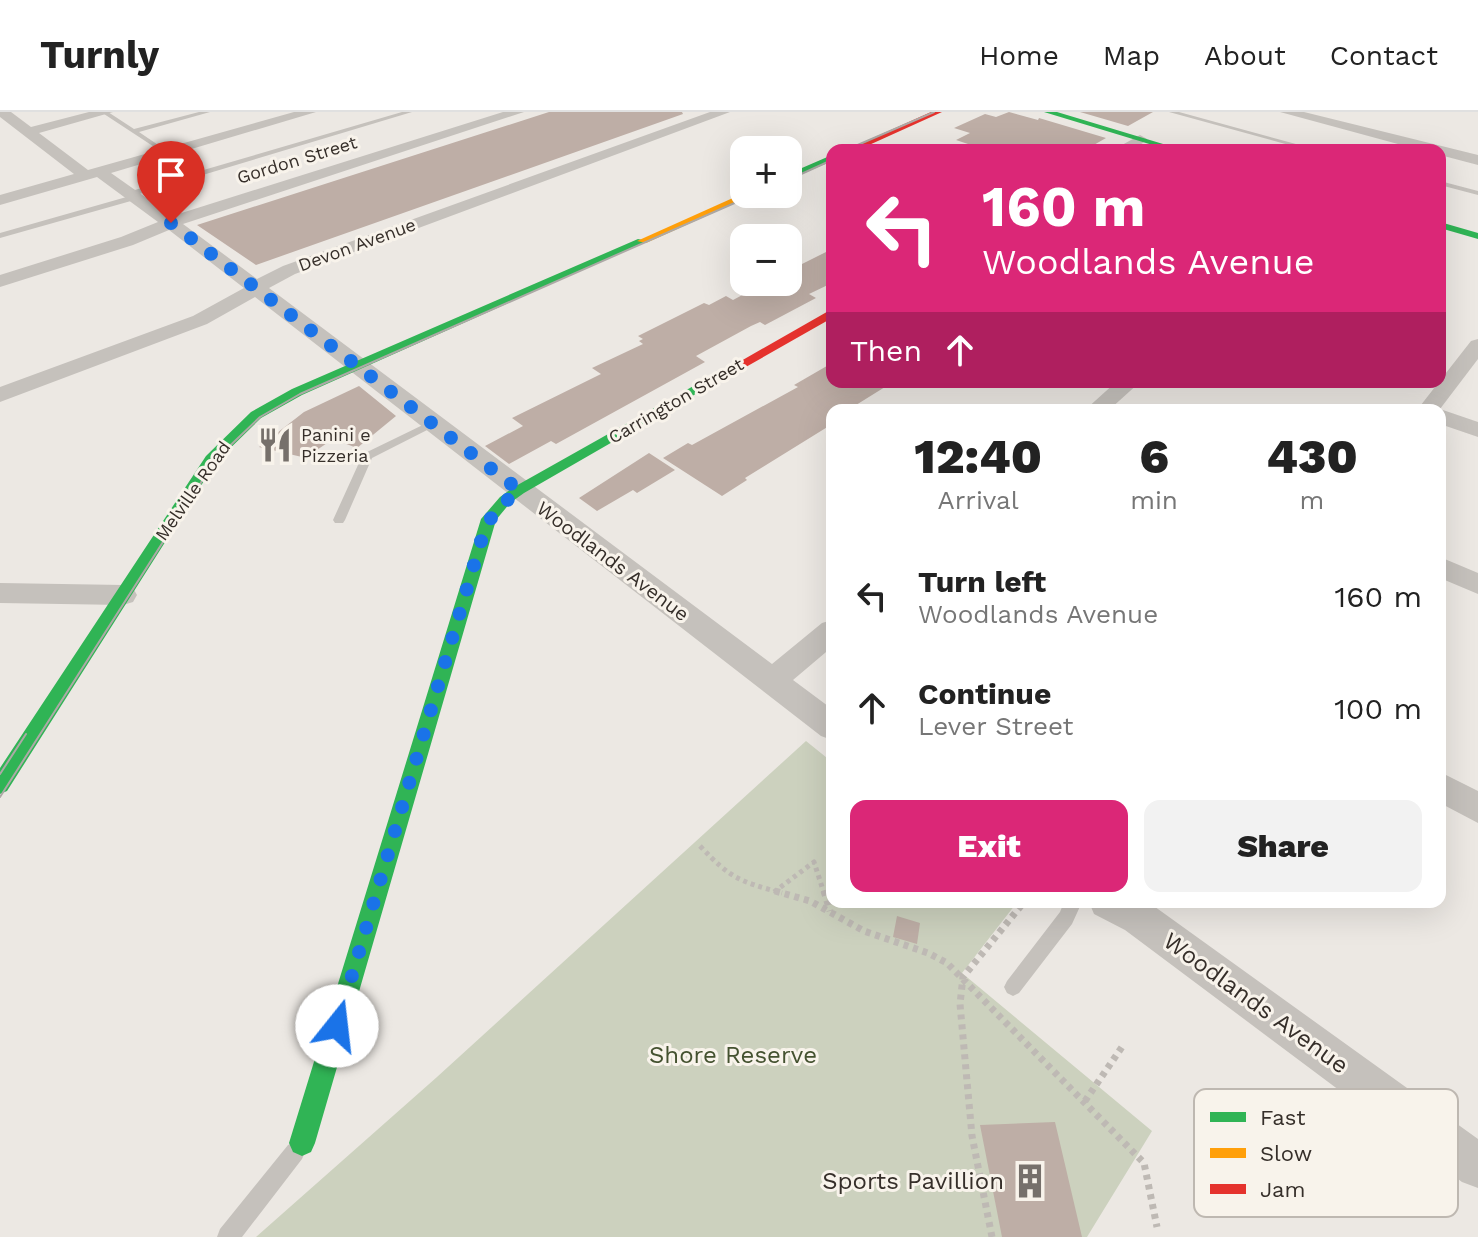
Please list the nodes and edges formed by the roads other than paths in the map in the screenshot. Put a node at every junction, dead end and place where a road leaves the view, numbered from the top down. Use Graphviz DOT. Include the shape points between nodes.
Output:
graph roads {
  1 [pos="2,112"];
  2 [pos="105,112"];
  3 [pos="207,112"];
  4 [pos="309,112"];
  5 [pos="409,112"];
  6 [pos="517,112"];
  7 [pos="723,112"];
  8 [pos="938,112"];
  9 [pos="1048,112"];
  10 [pos="1172,112"];
  11 [pos="1287,112"];
  12 [pos="134,131"];
  13 [pos="28,133"];
  14 [pos="8,139"];
  15 [pos="1140,139"];
  16 [pos="864,144"];
  17 [pos="1131,144"];
  18 [pos="1158,144"];
  19 [pos="1292,144"];
  20 [pos="1415,144"];
  21 [pos="165,152"];
  22 [pos="1446,152"];
  23 [pos="1478,160"];
  24 [pos="826,161"];
  25 [pos="802,171"];
  26 [pos="91,173"];
  27 [pos="1446,185"];
  28 [pos="1478,193"];
  29 [pos="133,195"];
  30 [pos="0,200"];
  31 [pos="730,203"];
  32 [pos="171,223"];
  33 [pos="1446,227"];
  34 [pos="0,236"];
  35 [pos="1478,236"];
  36 [pos="0,281"];
  37 [pos="256,287"];
  38 [pos="826,316"];
  39 [pos="1478,345"];
  40 [pos="356,366"];
  41 [pos="1446,387"];
  42 [pos="1122,388"];
  43 [pos="1445,388"];
  44 [pos="0,395"];
  45 [pos="1103,404"];
  46 [pos="1433,404"];
  47 [pos="1446,418"];
  48 [pos="431,424"];
  49 [pos="1478,430"];
  50 [pos="519,490"];
  51 [pos="339,520"];
  52 [pos="1446,570"];
  53 [pos="1478,584"];
  54 [pos="0,593"];
  55 [pos="123,595"];
  56 [pos="826,636"];
  57 [pos="772,681"];
  58 [pos="826,722"];
  59 [pos="0,785"];
  60 [pos="1446,789"];
  61 [pos="1478,808"];
  62 [pos="1070,908"];
  63 [pos="1119,908"];
  64 [pos="1013,987"];
  65 [pos="1373,1089"];
  66 [pos="302,1143"];
  67 [pos="1458,1151"];
  68 [pos="1478,1166"];
  69 [pos="228,1237"];
  1 -- 13 [label="street, Woodlands Avenue"];
  2 -- 12 [label="lane"];
  2 -- 13 [label="street"];
  3 -- 12 [label="lane"];
  4 -- 21 [label="street"];
  5 -- 29 [label="lane"];
  6 -- 32 [label="street, Gordon Street"];
  7 -- 37 [label="street, Devon Avenue" via="289,270"];
  8 -- 16 [label="main road"];
  9 -- 15 [label="main road"];
  10 -- 19 [label="lane"];
  11 -- 20 [label="street"];
  12 -- 21 [label="lane"];
  13 -- 14 [label="street"];
  13 -- 26 [label="street, Woodlands Avenue"];
  15 -- 17 [label="street"];
  15 -- 18 [label="main road"];
  21 -- 26 [label="street"];
  22 -- 23 [label="street"];
  24 -- 25 [label="main road"];
  26 -- 29 [label="street, Woodlands Avenue"];
  26 -- 30 [label="street"];
  27 -- 28 [label="lane"];
  29 -- 32 [label="street, Woodlands Avenue"];
  29 -- 34 [label="lane"];
  31 -- 40 [label="main road, Melville Road"];
  32 -- 36 [label="street, Gordon Street"];
  32 -- 37 [label="street, Woodlands Avenue"];
  33 -- 35 [label="main road"];
  37 -- 40 [label="street, Woodlands Avenue"];
  37 -- 44 [label="street, Devon Avenue" via="200,320"];
  38 -- 50 [label="main road, Carrington Street"];
  39 -- 41 [label="street"];
  40 -- 48 [label="street, Woodlands Avenue"];
  40 -- 55 [label="main road, Melville Road" via="274,404 222,445"];
  42 -- 45 [label="street"];
  43 -- 46 [label="street"];
  47 -- 49 [label="street"];
  48 -- 50 [label="street, Woodlands Avenue"];
  48 -- 51 [label="lane" via="367,456"];
  50 -- 57 [label="street, Woodlands Avenue"];
  50 -- 66 [label="main road, Carrington Street" via="485,528"];
  52 -- 53 [label="street"];
  54 -- 55 [label="street"];
  55 -- 59 [label="main road, Melville Road"];
  56 -- 57 [label="street"];
  57 -- 58 [label="street, Woodlands Avenue"];
  60 -- 61 [label="street"];
  62 -- 64 [label="lane"];
  63 -- 65 [label="street, Woodlands Avenue"];
  66 -- 69 [label="lane"];
  67 -- 68 [label="street, Woodlands Avenue"];
}
